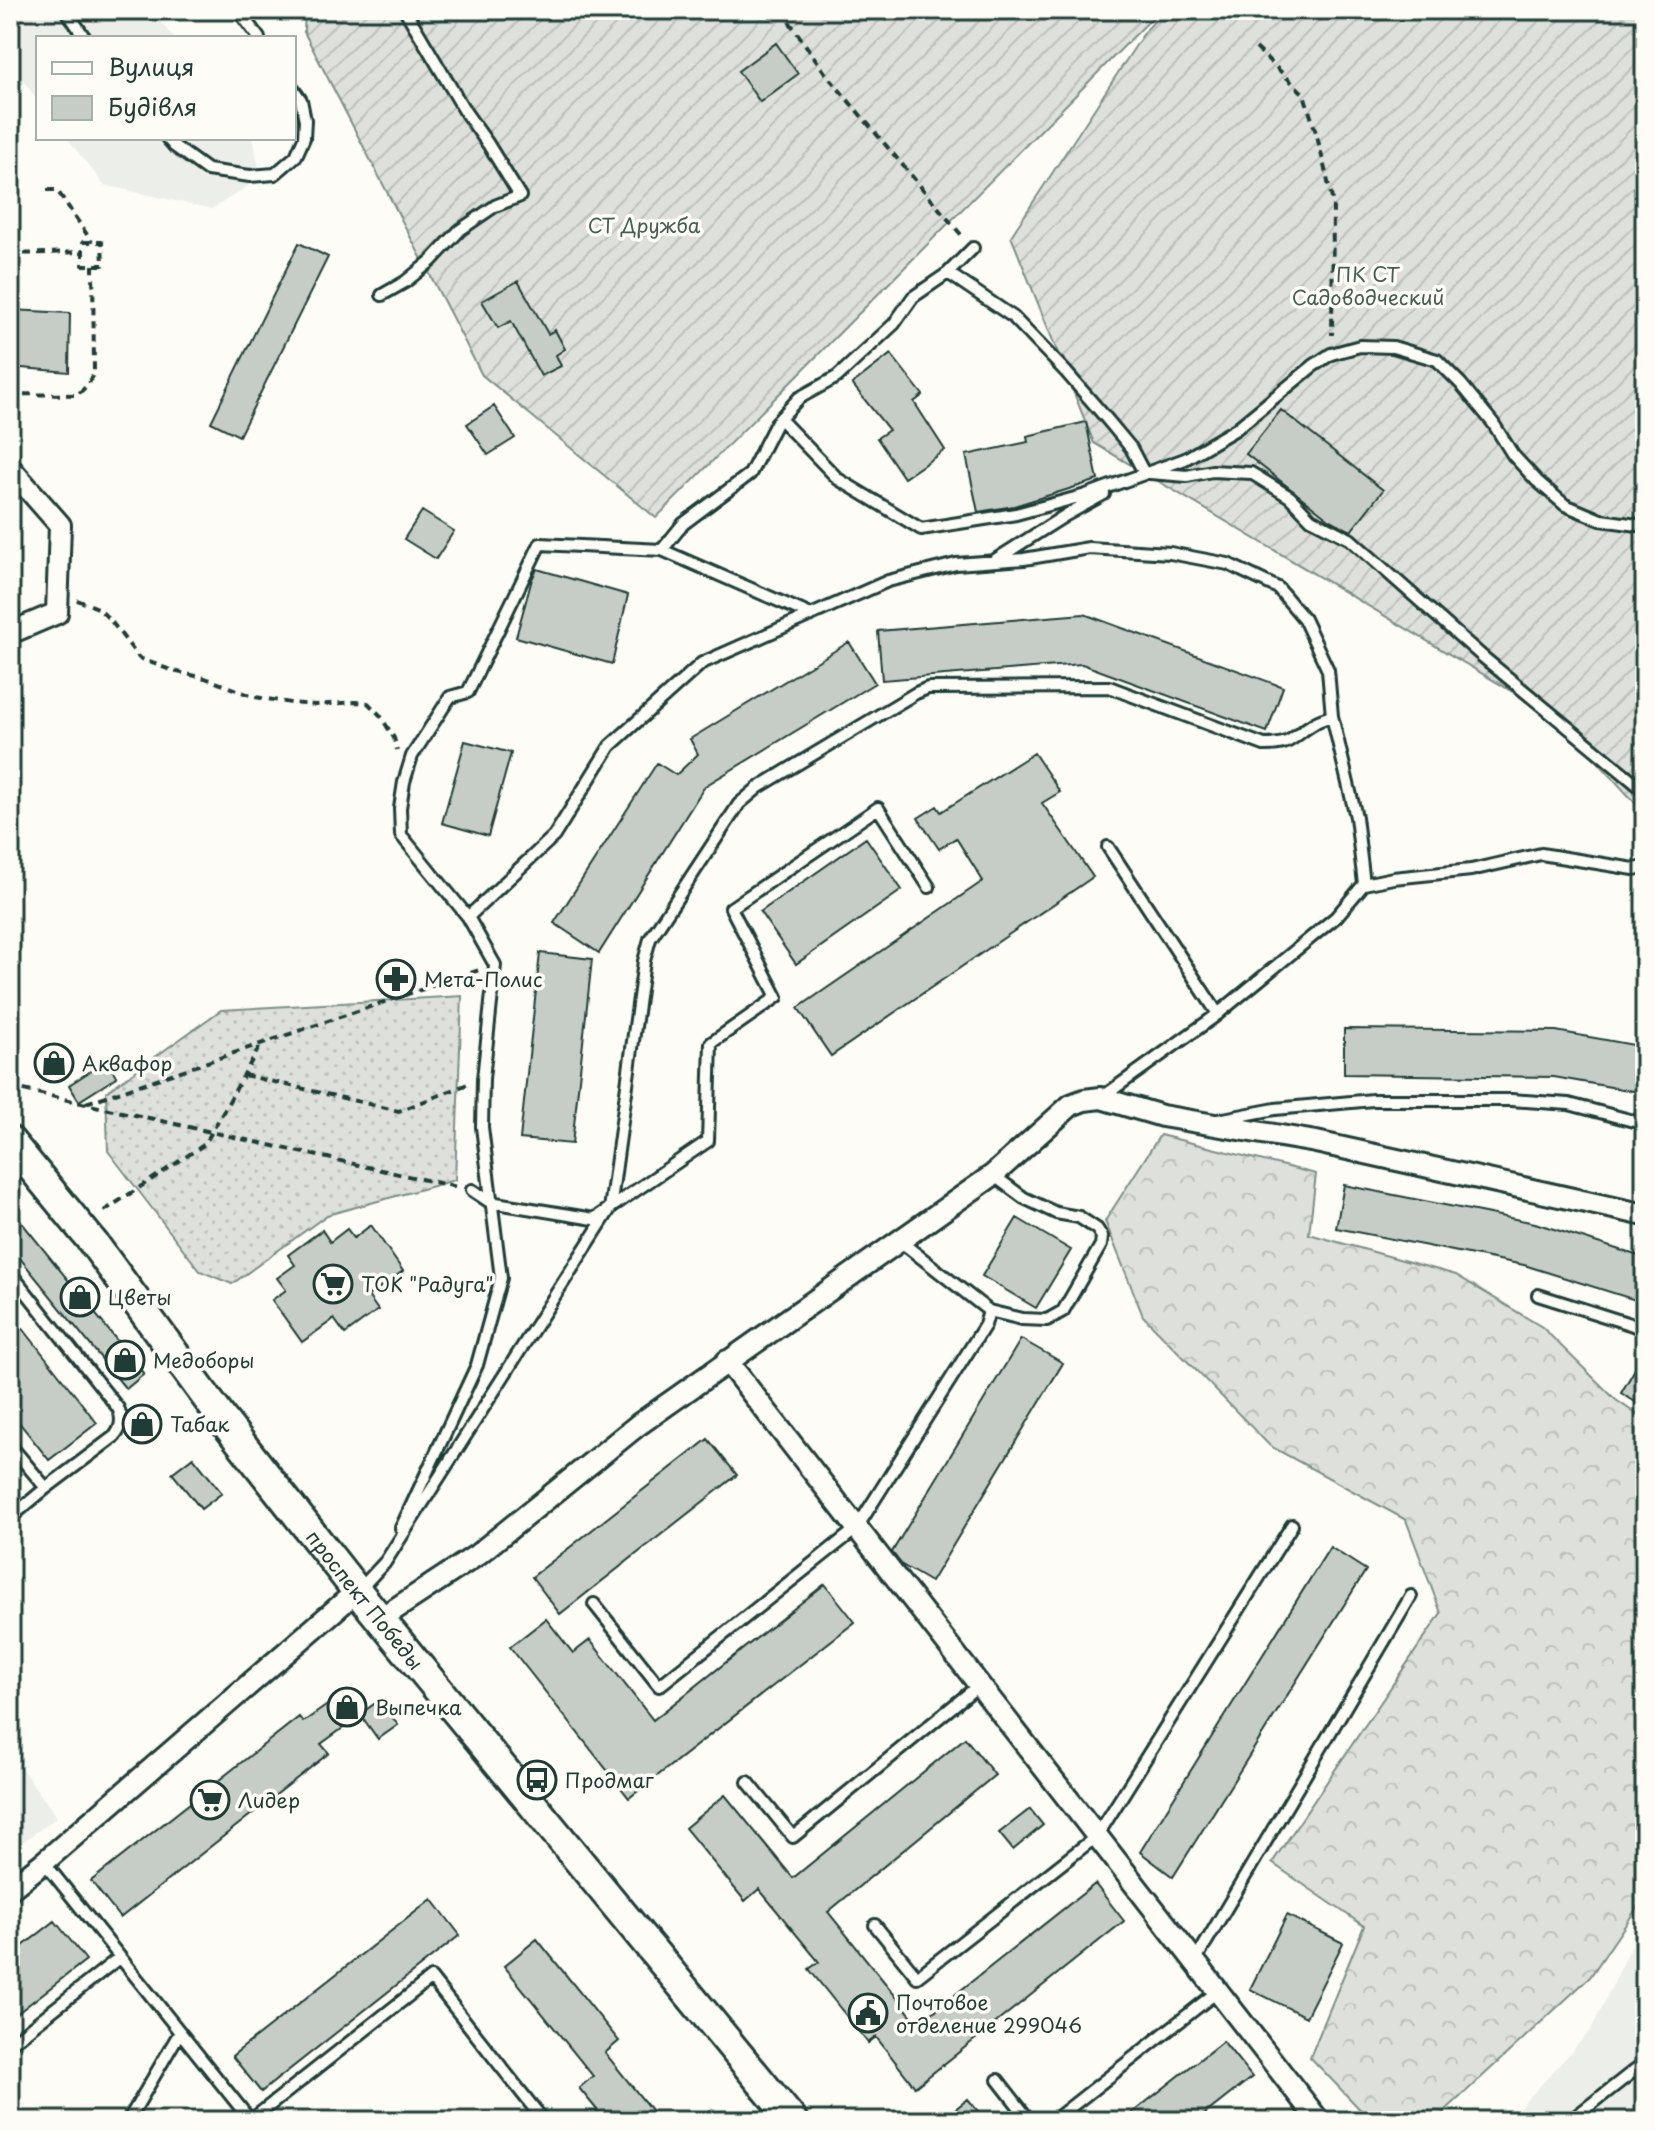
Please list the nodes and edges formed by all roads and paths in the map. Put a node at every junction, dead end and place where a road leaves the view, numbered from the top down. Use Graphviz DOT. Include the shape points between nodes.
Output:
graph roads {
  1 [pos="66,10"];
  2 [pos="238,10"];
  3 [pos="405,10"];
  4 [pos="781,10"];
  5 [pos="84,36"];
  6 [pos="258,36"];
  7 [pos="1256,48"];
  8 [pos="296,93"];
  9 [pos="169,140"];
  10 [pos="47,190"];
  11 [pos="92,242"];
  12 [pos="973,248"];
  13 [pos="82,252"];
  14 [pos="10,254"];
  15 [pos="93,265"];
  16 [pos="948,273"];
  17 [pos="382,295"];
  18 [pos="1331,354"];
  19 [pos="10,394"];
  20 [pos="780,419"];
  21 [pos="10,468"];
  22 [pos="1144,473"];
  23 [pos="1645,526"];
  24 [pos="662,550"];
  25 [pos="994,561"];
  26 [pos="59,594"];
  27 [pos="811,615"];
  28 [pos="10,633"];
  29 [pos="1332,716"];
  30 [pos="398,752"];
  31 [pos="1645,791"];
  32 [pos="1108,847"];
  33 [pos="1645,867"];
  34 [pos="1364,884"];
  35 [pos="929,887"];
  36 [pos="468,917"];
  37 [pos="495,965"];
  38 [pos="1218,1014"];
  39 [pos="261,1044"];
  40 [pos="244,1075"];
  41 [pos="483,1079"];
  42 [pos="10,1087"];
  43 [pos="1101,1098"];
  44 [pos="84,1104"];
  45 [pos="1205,1123"];
  46 [pos="1645,1124"];
  47 [pos="212,1133"];
  48 [pos="10,1141"];
  49 [pos="993,1175"];
  50 [pos="472,1190"];
  51 [pos="490,1202"];
  52 [pos="610,1209"];
  53 [pos="104,1211"];
  54 [pos="1645,1215"];
  55 [pos="900,1241"];
  56 [pos="10,1272"];
  57 [pos="1538,1295"];
  58 [pos="989,1311"];
  59 [pos="1645,1331"];
  60 [pos="727,1361"];
  61 [pos="10,1445"];
  62 [pos="46,1488"];
  63 [pos="10,1518"];
  64 [pos="1292,1525"];
  65 [pos="856,1529"];
  66 [pos="384,1564"];
  67 [pos="357,1591"];
  68 [pos="1411,1596"];
  69 [pos="594,1604"];
  70 [pos="380,1619"];
  71 [pos="979,1685"];
  72 [pos="748,1782"];
  73 [pos="1097,1836"];
  74 [pos="44,1862"];
  75 [pos="10,1889"];
  76 [pos="875,1925"];
  77 [pos="120,1957"];
  78 [pos="1195,1961"];
  79 [pos="1218,1991"];
  80 [pos="180,2032"];
  81 [pos="10,2044"];
  82 [pos="1645,2062"];
  83 [pos="998,2080"];
  84 [pos="128,2121"];
  85 [pos="251,2121"];
  86 [pos="544,2121"];
  87 [pos="793,2121"];
  88 [pos="1030,2121"];
  89 [pos="1053,2121"];
  90 [pos="1319,2121"];
  91 [pos="1570,2121"];
  1 -- 5 [label="lane"];
  2 -- 6 [label="lane"];
  3 -- 17 [label="lane" via="520,196 460,230 431,261"];
  4 -- 12 [label="path" via="826,74"];
  7 -- 18 [label="path" via="1304,94 1317,136 1333,203"];
  8 -- 9 [label="lane" via="305,120 304,138 296,156 275,174 207,170"];
  10 -- 11 [label="path" via="57,190"];
  11 -- 13 [label="path" via="83,242"];
  11 -- 15 [label="path" via="102,242 103,265"];
  12 -- 16 [label="lane"];
  13 -- 14 [label="path"];
  13 -- 15 [label="path" via="83,265"];
  15 -- 19 [label="path" via="94,371 89,384 77,395"];
  16 -- 20 [label="lane" via="913,297 857,360 799,398"];
  16 -- 22 [label="lane" via="1013,317 1106,418"];
  18 -- 22 [label="lane" via="1236,429 1185,459"];
  18 -- 23 [label="lane" via="1360,346 1393,347 1437,360 1493,423 1513,455 1565,505 1601,520"];
  20 -- 22 [label="lane" via="838,479 921,529 1016,514"];
  20 -- 24 [label="lane" via="750,474 683,524"];
  21 -- 26 [label="street" via="60,525"];
  22 -- 25 [label="lane"];
  22 -- 31 [label="lane" via="1251,473 1290,497 1311,519 1350,539"];
  24 -- 27 [label="lane"];
  24 -- 36 [label="lane" via="540,544 468,692 450,697 412,756 400,808 401,835"];
  25 -- 27 [label="lane" via="956,564 888,581"];
  25 -- 29 [label="lane" via="1089,548 1170,553 1228,564 1278,588 1304,619 1328,670"];
  26 -- 28 [label="street" via="57,613"];
  26 -- 30 [label="path" via="98,608 139,658 173,671 291,703 368,703"];
  27 -- 36 [label="lane" via="702,663 610,746 554,836"];
  29 -- 34 [label="lane" via="1356,817"];
  29 -- 52 [label="lane" via="1294,740 1264,745 1109,687 928,688 759,787 739,804 650,939"];
  32 -- 38 [label="lane"];
  33 -- 34 [label="lane" via="1541,854 1471,870"];
  34 -- 38 [label="lane" via="1336,917"];
  35 -- 52 [label="lane" via="878,808 731,908 777,997 711,1043 708,1141"];
  36 -- 37 [label="lane"];
  37 -- 39 [label="path"];
  37 -- 41 [label="lane"];
  38 -- 43 [label="lane"];
  39 -- 40 [label="path"];
  39 -- 44 [label="path"];
  40 -- 41 [label="path" via="399,1111"];
  40 -- 47 [label="path"];
  41 -- 51 [label="lane"];
  42 -- 44 [label="path"];
  43 -- 45 [label="street"];
  43 -- 49 [label="street" via="1071,1105"];
  44 -- 47 [label="path"];
  45 -- 46 [label="lane" via="1275,1109 1373,1100 1511,1100 1569,1104"];
  45 -- 54 [label="street" via="1316,1142"];
  47 -- 50 [label="path"];
  47 -- 53 [label="path" via="205,1144"];
  48 -- 67 [label="street, проспект Победы"];
  49 -- 55 [label="street"];
  49 -- 58 [label="lane" via="1024,1198 1079,1217 1102,1237 1063,1311 1047,1320"];
  50 -- 51 [label="lane"];
  51 -- 52 [label="lane" via="594,1219"];
  51 -- 66 [label="lane" via="501,1278 477,1365"];
  52 -- 66 [label="lane"];
  55 -- 58 [label="lane"];
  55 -- 60 [label="street"];
  56 -- 62 [label="lane" via="121,1414 115,1436"];
  57 -- 59 [label="lane"];
  58 -- 65 [label="lane"];
  60 -- 65 [label="street"];
  60 -- 70 [label="street" via="638,1425 477,1555"];
  61 -- 62 [label="lane"];
  62 -- 63 [label="lane"];
  64 -- 73 [label="lane"];
  65 -- 69 [label="lane" via="659,1686"];
  65 -- 71 [label="street"];
  66 -- 67 [label="lane"];
  67 -- 70 [label="street, проспект Победы"];
  67 -- 74 [label="street"];
  68 -- 78 [label="lane"];
  70 -- 87 [label="street, проспект Победы"];
  71 -- 72 [label="lane" via="793,1837"];
  71 -- 73 [label="street"];
  73 -- 76 [label="lane" via="917,1977"];
  73 -- 78 [label="street"];
  74 -- 75 [label="street"];
  74 -- 77 [label="lane"];
  77 -- 80 [label="lane"];
  77 -- 81 [label="lane"];
  78 -- 79 [label="street"];
  79 -- 89 [label="lane"];
  79 -- 90 [label="street"];
  80 -- 84 [label="lane"];
  80 -- 85 [label="lane"];
  82 -- 91 [label="lane"];
  83 -- 88 [label="lane"];
  85 -- 86 [label="lane" via="431,1978"];
}
